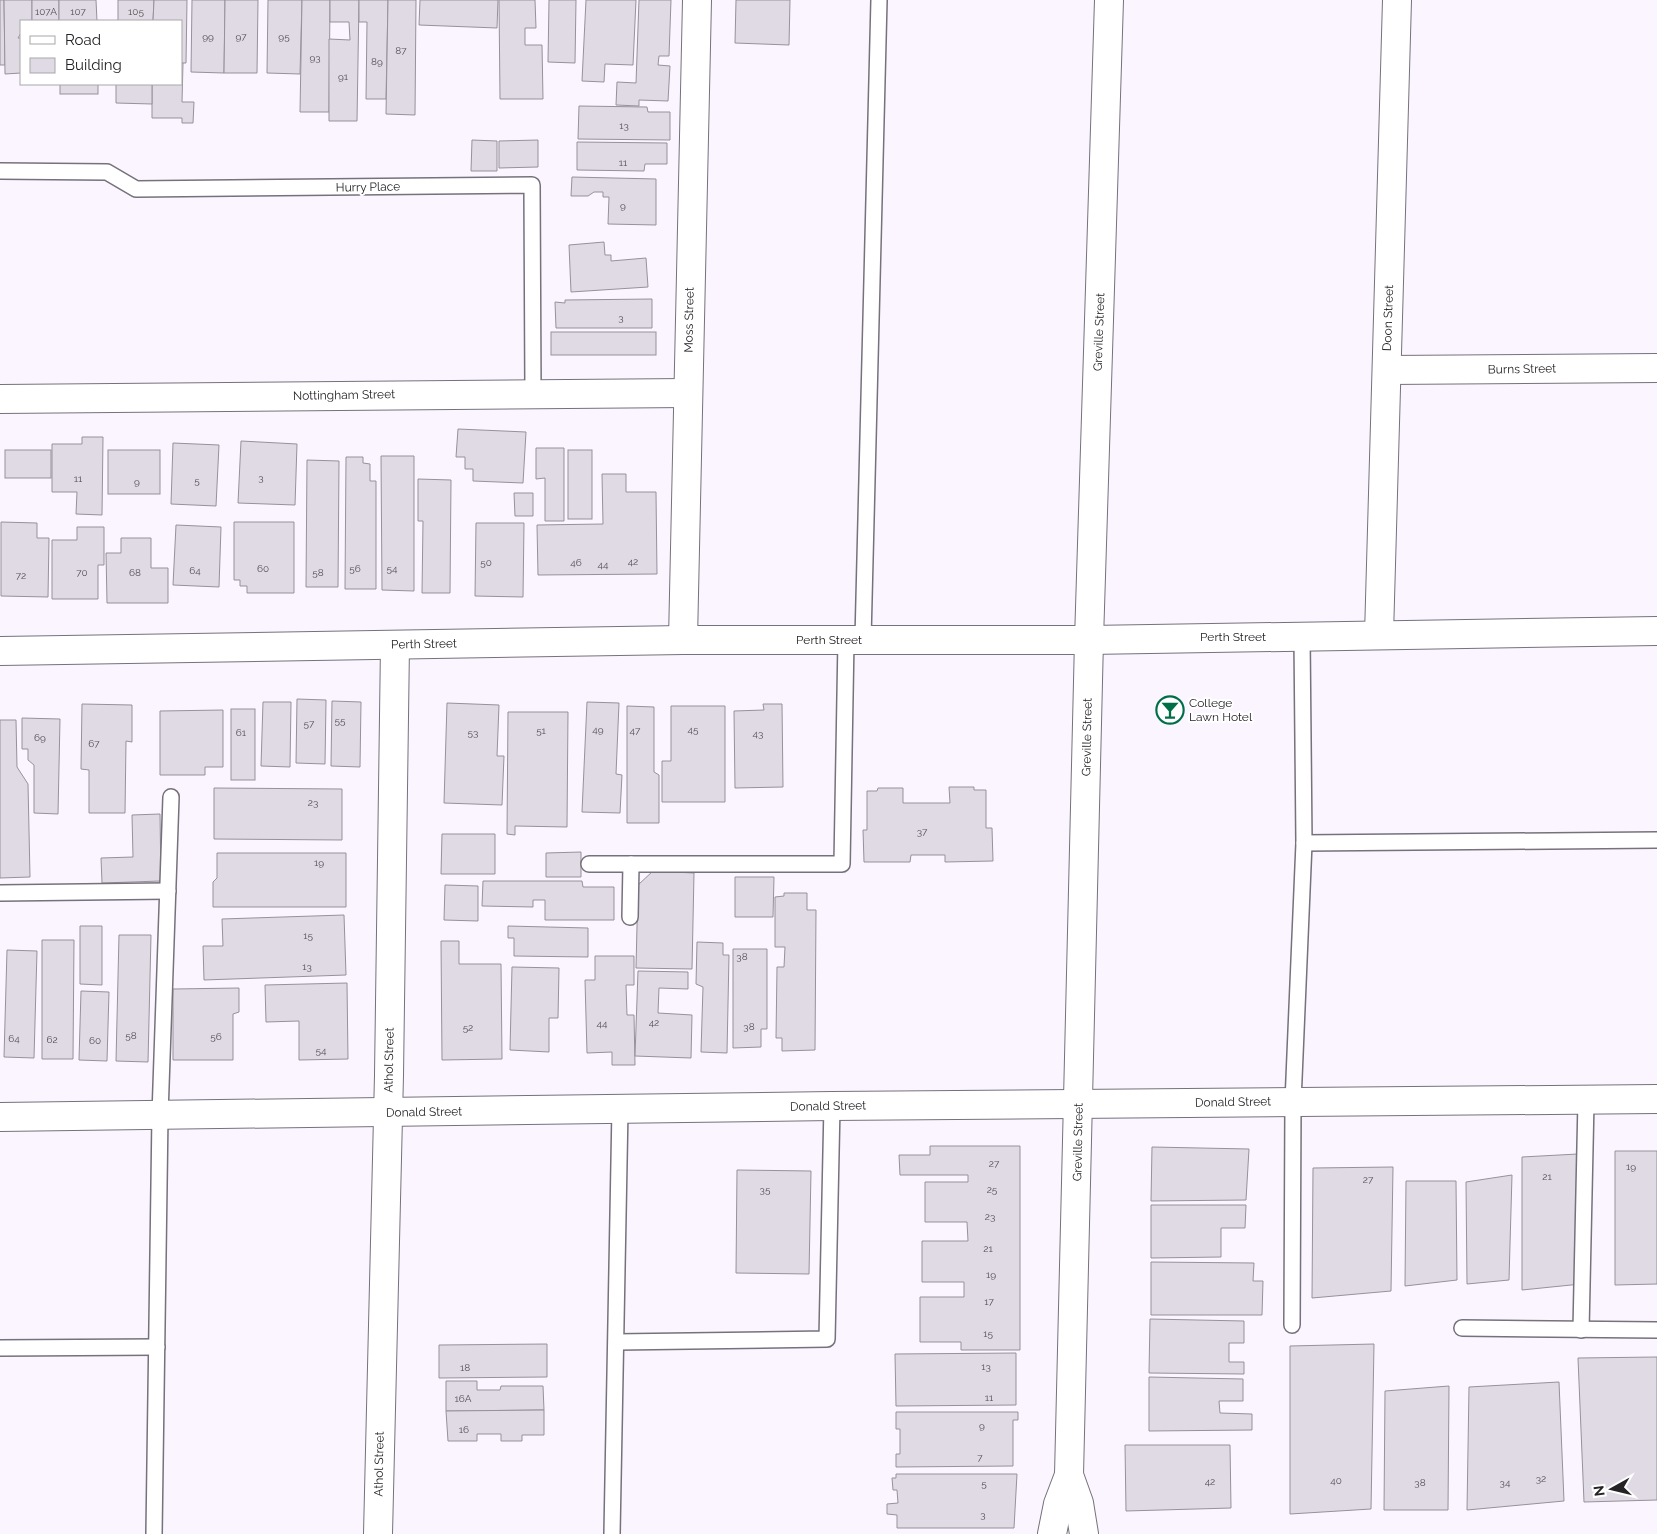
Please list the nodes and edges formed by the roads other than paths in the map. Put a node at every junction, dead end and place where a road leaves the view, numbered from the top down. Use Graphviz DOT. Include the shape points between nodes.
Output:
graph roads {
  1 [pos="697,0"];
  2 [pos="879,0"];
  3 [pos="1109,0"];
  4 [pos="1397,0"];
  5 [pos="0,170"];
  6 [pos="1657,368"];
  7 [pos="1386,370"];
  8 [pos="533,393"];
  9 [pos="687,393"];
  10 [pos="0,399"];
  11 [pos="1657,631"];
  12 [pos="1379,635"];
  13 [pos="1302,637"];
  14 [pos="683,640"];
  15 [pos="855,640"];
  16 [pos="1089,640"];
  17 [pos="395,645"];
  18 [pos="0,651"];
  19 [pos="171,797"];
  20 [pos="1657,840"];
  21 [pos="1304,843"];
  22 [pos="589,864"];
  23 [pos="631,864"];
  24 [pos="168,891"];
  25 [pos="0,893"];
  26 [pos="630,918"];
  27 [pos="1657,1099"];
  28 [pos="1586,1101"];
  29 [pos="1293,1102"];
  30 [pos="1078,1104"];
  31 [pos="832,1106"];
  32 [pos="620,1109"];
  33 [pos="387,1112"];
  34 [pos="160,1116"];
  35 [pos="0,1117"];
  36 [pos="1292,1325"];
  37 [pos="1462,1328"];
  38 [pos="1581,1330"];
  39 [pos="1657,1330"];
  40 [pos="617,1342"];
  41 [pos="157,1347"];
  42 [pos="0,1348"];
  43 [pos="1069,1475"];
  44 [pos="154,1534"];
  45 [pos="378,1534"];
  46 [pos="612,1534"];
  47 [pos="1052,1534"];
  48 [pos="1084,1534"];
  1 -- 9 [label="street, Moss Street"];
  2 -- 15 [label="lane"];
  3 -- 16 [label="street, Greville Street"];
  4 -- 7 [label="street, Doon Street"];
  5 -- 8 [label="lane, Hurry Place" via="107,172 136,189 532,185"];
  6 -- 7 [label="street, Burns Street"];
  7 -- 12 [label="street, Doon Street"];
  8 -- 9 [label="street, Nottingham Street"];
  8 -- 10 [label="street, Nottingham Street"];
  9 -- 14 [label="street, Moss Street"];
  11 -- 12 [label="street, Perth Street"];
  12 -- 13 [label="street, Perth Street"];
  13 -- 16 [label="street, Perth Street"];
  13 -- 21 [label="lane"];
  14 -- 15 [label="street, Perth Street"];
  14 -- 17 [label="street, Perth Street"];
  15 -- 16 [label="street, Perth Street"];
  15 -- 23 [label="lane" via="842,864"];
  16 -- 30 [label="street, Greville Street"];
  17 -- 18 [label="street, Perth Street"];
  17 -- 33 [label="street, Athol Street"];
  19 -- 24 [label="lane"];
  20 -- 21 [label="lane"];
  21 -- 29 [label="lane"];
  22 -- 23 [label="lane"];
  23 -- 26 [label="lane"];
  24 -- 25 [label="lane"];
  24 -- 34 [label="lane"];
  27 -- 28 [label="street, Donald Street"];
  28 -- 29 [label="street, Donald Street"];
  28 -- 38 [label="lane"];
  29 -- 30 [label="street, Donald Street"];
  29 -- 36 [label="lane"];
  30 -- 31 [label="street, Donald Street"];
  30 -- 43 [label="street, Greville Street"];
  31 -- 32 [label="street, Donald Street"];
  31 -- 40 [label="lane" via="827,1339"];
  32 -- 33 [label="street, Donald Street"];
  32 -- 40 [label="lane"];
  33 -- 34 [label="street, Donald Street"];
  33 -- 45 [label="street, Athol Street"];
  34 -- 35 [label="street, Donald Street"];
  34 -- 41 [label="lane"];
  37 -- 38 [label="lane"];
  38 -- 39 [label="lane"];
  40 -- 46 [label="lane"];
  41 -- 42 [label="lane"];
  41 -- 44 [label="lane"];
  43 -- 47 [label="street, Greville Street" via="1058,1504"];
  43 -- 48 [label="street, Greville Street" via="1079,1503"];
}
